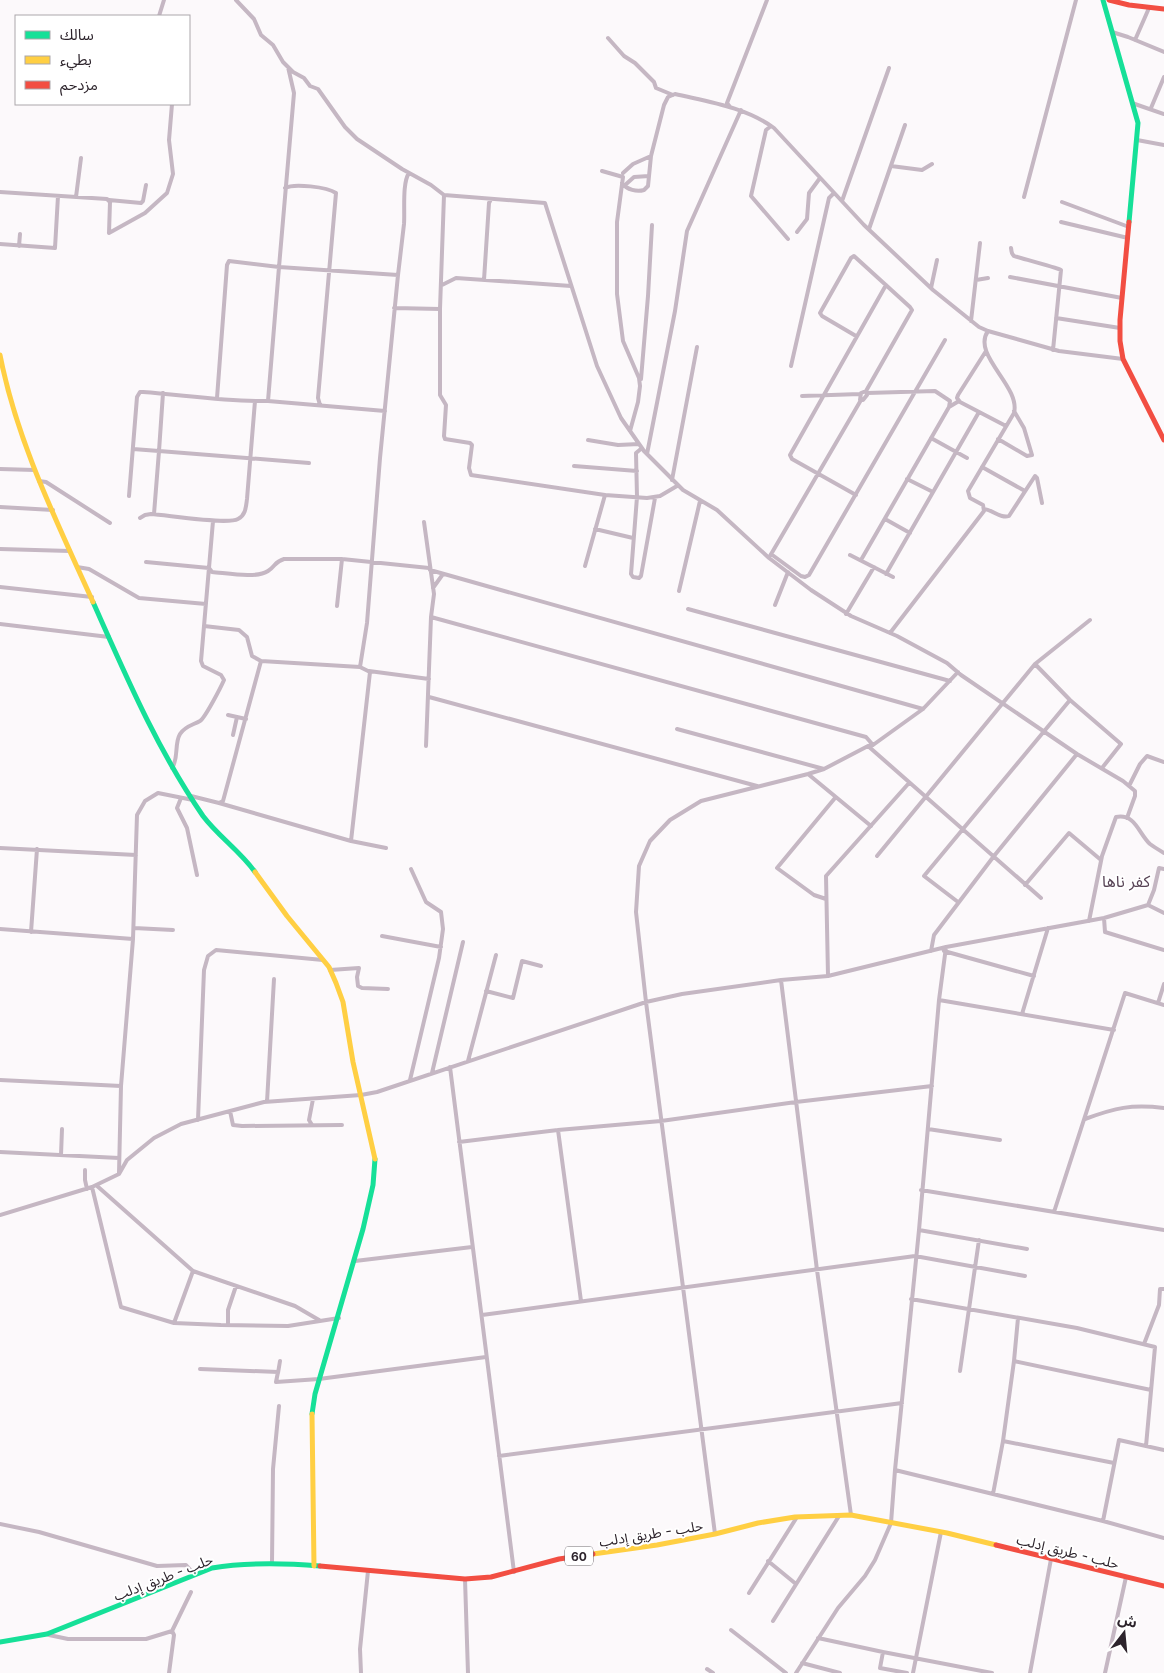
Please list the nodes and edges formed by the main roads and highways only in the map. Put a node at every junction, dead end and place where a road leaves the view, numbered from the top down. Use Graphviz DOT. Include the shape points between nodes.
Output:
graph roads {
  1 [pos="1103,0"];
  2 [pos="1109,0"];
  3 [pos="1164,9"];
  4 [pos="0,355"];
  5 [pos="1164,440"];
  6 [pos="314,1566"];
  7 [pos="1164,1586"];
  8 [pos="0,1642"];
  1 -- 5 [label="main road" via="1138,123 1120,341 1123,359"];
  2 -- 3 [label="main road"];
  4 -- 6 [label="main road" via="6,385 39,481 140,707 172,768 205,818 247,861 323,960 343,1002 375,1170 355,1261 312,1411"];
  6 -- 7 [label="main road, حلب - طريق إدلب / 60" via="465,1579 491,1577 559,1559 657,1545 758,1523 797,1517 851,1515 941,1532"];
  6 -- 8 [label="main road, حلب - طريق إدلب / 60" via="272,1563 212,1568 47,1634"];
}
